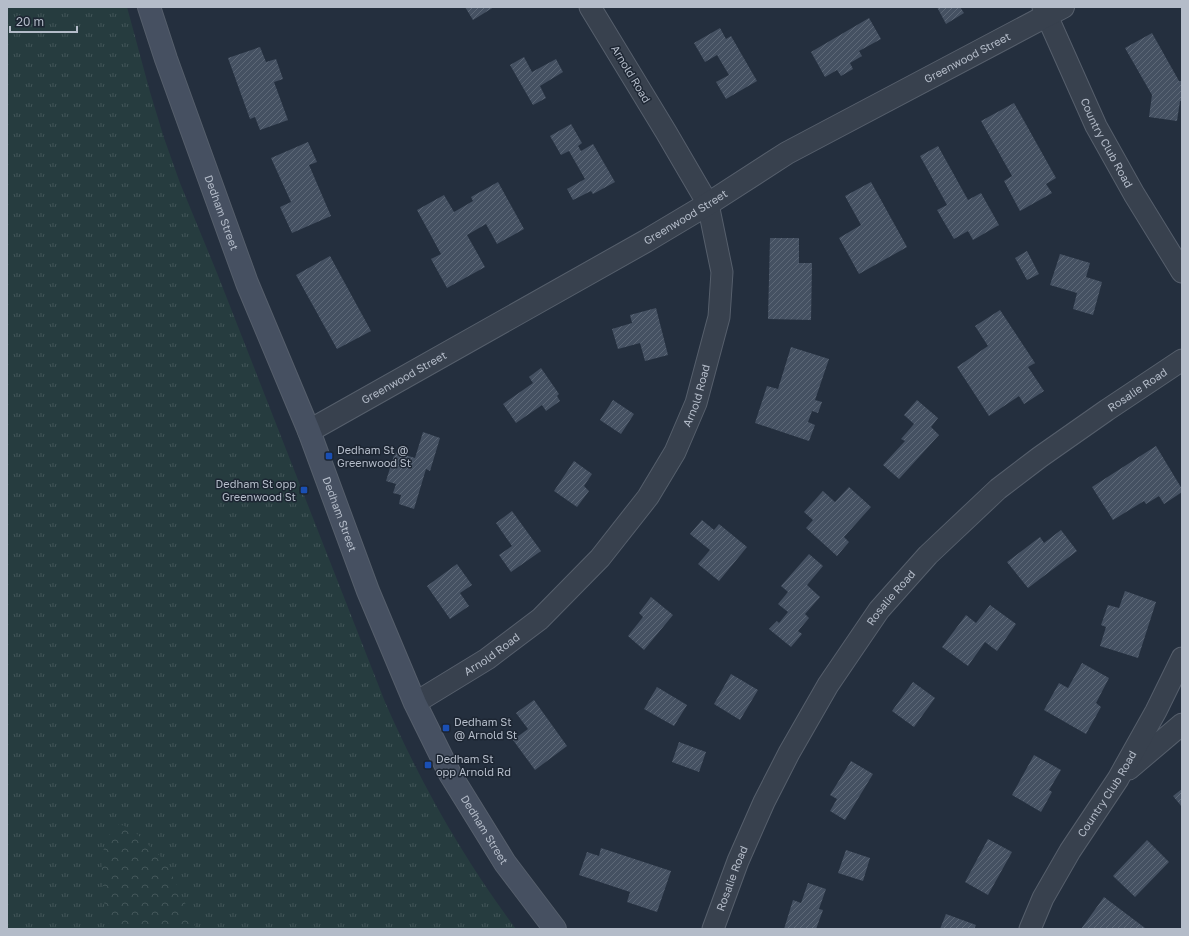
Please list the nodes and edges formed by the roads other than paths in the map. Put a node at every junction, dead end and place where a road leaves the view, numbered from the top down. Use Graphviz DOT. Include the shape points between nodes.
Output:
graph roads {
  1 [pos="149,7"];
  2 [pos="590,7"];
  3 [pos="1051,10"];
  4 [pos="708,204"];
  5 [pos="1182,272"];
  6 [pos="1182,360"];
  7 [pos="309,431"];
  8 [pos="1182,658"];
  9 [pos="415,703"];
  10 [pos="1182,724"];
  11 [pos="1118,779"];
  12 [pos="555,929"];
  13 [pos="713,929"];
  14 [pos="1030,929"];
  1 -- 7 [label="main road, Dedham Street" via="247,283"];
  2 -- 4 [label="street, Arnold Road"];
  3 -- 4 [label="street, Greenwood Street" via="787,153"];
  3 -- 5 [label="street, Country Club Road" via="1096,126"];
  4 -- 7 [label="street, Greenwood Street"];
  4 -- 9 [label="street, Arnold Road" via="722,272 719,317 696,403 671,458 648,497 600,558 540,619 487,659"];
  6 -- 13 [label="street, Rosalie Road" via="1058,444 998,489 928,555 879,610 828,685 789,753 738,861"];
  7 -- 9 [label="main road, Dedham Street" via="368,591"];
  8 -- 11 [label="street, Country Club Road"];
  9 -- 12 [label="main road, Dedham Street" via="450,774 505,863"];
  10 -- 11 [label="street"];
  11 -- 14 [label="street, Country Club Road" via="1070,851"];
}
